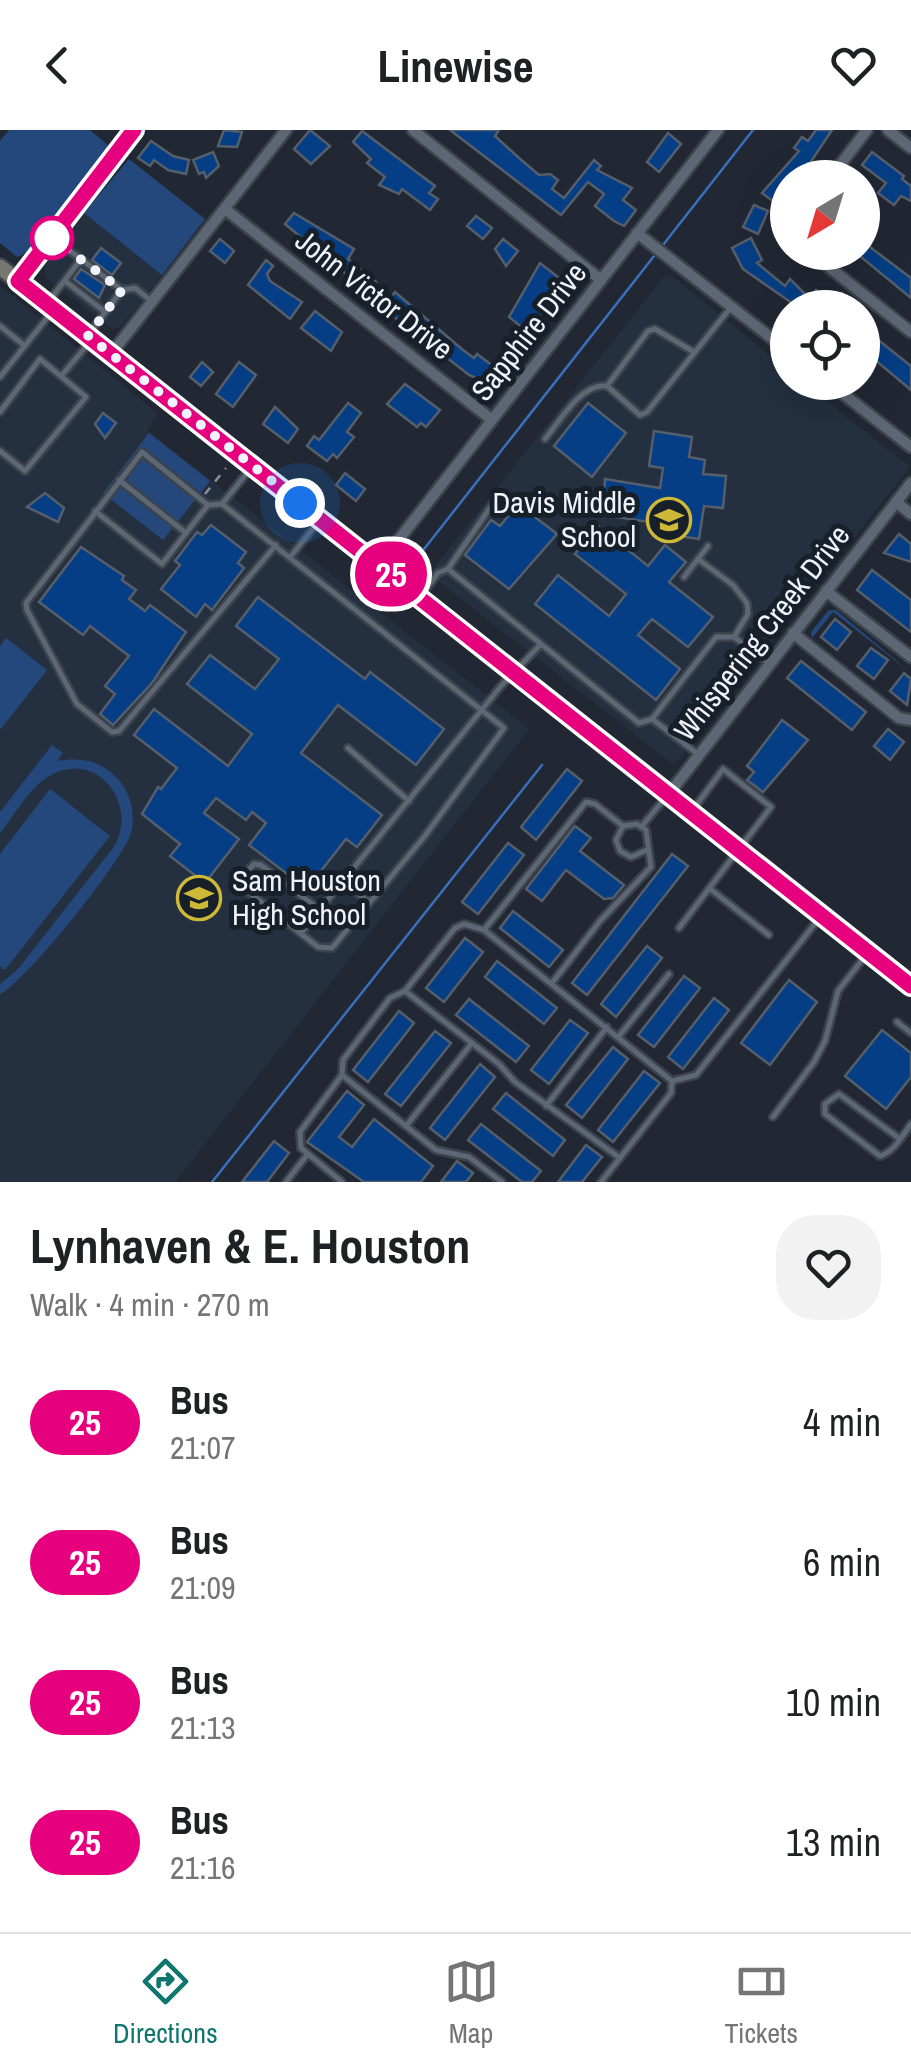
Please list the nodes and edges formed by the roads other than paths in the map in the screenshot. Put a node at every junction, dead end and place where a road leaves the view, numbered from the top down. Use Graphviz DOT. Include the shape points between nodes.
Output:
graph roads {
  1 [pos="134,130"];
  2 [pos="286,130"];
  3 [pos="413,130"];
  4 [pos="867,130"];
  5 [pos="888,130"];
  6 [pos="712,132"];
  7 [pos="911,148"];
  8 [pos="844,160"];
  9 [pos="225,209"];
  10 [pos="638,233"];
  11 [pos="52,238"];
  12 [pos="81,259"];
  13 [pos="0,266"];
  14 [pos="833,270"];
  15 [pos="601,280"];
  16 [pos="18,281"];
  17 [pos="65,281"];
  18 [pos="122,290"];
  19 [pos="152,302"];
  20 [pos="51,306"];
  21 [pos="731,306"];
  22 [pos="106,312"];
  23 [pos="0,326"];
  24 [pos="911,332"];
  25 [pos="90,337"];
  26 [pos="770,337"];
  27 [pos="24,346"];
  28 [pos="694,352"];
  29 [pos="111,354"];
  30 [pos="62,375"];
  31 [pos="0,377"];
  32 [pos="607,386"];
  33 [pos="0,396"];
  34 [pos="851,400"];
  35 [pos="8,402"];
  36 [pos="0,412"];
  37 [pos="492,420"];
  38 [pos="545,439"];
  39 [pos="911,447"];
  40 [pos="0,451"];
  41 [pos="253,466"];
  42 [pos="120,480"];
  43 [pos="911,482"];
  44 [pos="496,499"];
  45 [pos="896,502"];
  46 [pos="222,504"];
  47 [pos="208,505"];
  48 [pos="95,511"];
  49 [pos="911,514"];
  50 [pos="321,519"];
  51 [pos="186,533"];
  52 [pos="276,546"];
  53 [pos="708,546"];
  54 [pos="290,556"];
  55 [pos="698,559"];
  56 [pos="379,565"];
  57 [pos="448,569"];
  58 [pos="684,577"];
  59 [pos="826,590"];
  60 [pos="420,597"];
  61 [pos="793,633"];
  62 [pos="734,637"];
  63 [pos="540,645"];
  64 [pos="745,646"];
  65 [pos="911,657"];
  66 [pos="769,664"];
  67 [pos="513,672"];
  68 [pos="483,709"];
  69 [pos="652,719"];
  70 [pos="911,720"];
  71 [pos="676,737"];
  72 [pos="348,748"];
  73 [pos="699,755"];
  74 [pos="668,795"];
  75 [pos="409,800"];
  76 [pos="690,813"];
  77 [pos="623,826"];
  78 [pos="642,826"];
  79 [pos="738,851"];
  80 [pos="649,853"];
  81 [pos="343,882"];
  82 [pos="710,888"];
  83 [pos="369,902"];
  84 [pos="320,910"];
  85 [pos="820,916"];
  86 [pos="679,928"];
  87 [pos="484,930"];
  88 [pos="301,933"];
  89 [pos="769,935"];
  90 [pos="868,952"];
  91 [pos="669,974"];
  92 [pos="552,984"];
  93 [pos="911,986"];
  94 [pos="405,991"];
  95 [pos="897,1022"];
  96 [pos="607,1027"];
  97 [pos="911,1033"];
  98 [pos="619,1036"];
  99 [pos="472,1044"];
  100 [pos="342,1075"];
  101 [pos="672,1081"];
  102 [pos="546,1106"];
  103 [pos="773,1117"];
  104 [pos="911,1124"];
  105 [pos="406,1126"];
  106 [pos="900,1139"];
  107 [pos="308,1155"];
  108 [pos="620,1158"];
  109 [pos="492,1179"];
  110 [pos="286,1182"];
  111 [pos="342,1182"];
  112 [pos="502,1182"];
  113 [pos="601,1182"];
  1 -- 11 [label="street"];
  2 -- 9 [label="street"];
  3 -- 15 [label="street"];
  4 -- 8 [label="street"];
  5 -- 7 [label="street"];
  6 -- 10 [label="street, Sapphire Drive"];
  9 -- 19 [label="street"];
  9 -- 37 [label="street, John Victor Drive"];
  10 -- 15 [label="street, Sapphire Drive"];
  10 -- 21 [label="street"];
  11 -- 12 [label="lane"];
  11 -- 16 [label="street"];
  12 -- 17 [label="lane"];
  12 -- 18 [label="lane"];
  13 -- 16 [label="main road"];
  14 -- 24 [label="street"];
  15 -- 37 [label="street, Sapphire Drive"];
  16 -- 20 [label="main road"];
  17 -- 20 [label="lane"];
  17 -- 22 [label="lane"];
  18 -- 19 [label="lane" via="135,288"];
  18 -- 22 [label="lane"];
  19 -- 29 [label="street"];
  20 -- 25 [label="main road"];
  20 -- 27 [label="lane"];
  21 -- 26 [label="street"];
  21 -- 28 [label="lane"];
  22 -- 25 [label="lane"];
  23 -- 27 [label="lane"];
  25 -- 29 [label="main road"];
  25 -- 30 [label="lane"];
  27 -- 31 [label="lane"];
  28 -- 32 [label="lane" via="648,331"];
  28 -- 32 [label="lane" via="640,415"];
  29 -- 41 [label="main road"];
  30 -- 35 [label="lane" via="40,359"];
  30 -- 40 [label="lane" via="86,397 25,472"];
  32 -- 38 [label="lane" via="582,395"];
  33 -- 35 [label="lane"];
  34 -- 39 [label="street"];
  35 -- 36 [label="lane"];
  37 -- 56 [label="street, Sapphire Drive"];
  41 -- 46 [label="lane"];
  41 -- 50 [label="main road"];
  42 -- 47 [label="lane" via="142,452"];
  42 -- 48 [label="lane"];
  42 -- 51 [label="lane"];
  43 -- 45 [label="street, Whispering Creek Drive"];
  44 -- 57 [label="lane"];
  45 -- 49 [label="street"];
  45 -- 59 [label="street, Whispering Creek Drive"];
  46 -- 47 [label="lane"];
  46 -- 52 [label="lane"];
  47 -- 51 [label="lane"];
  48 -- 51 [label="lane" via="162,564"];
  48 -- 52 [label="lane" via="26,603 70,693 112,732 125,726"];
  50 -- 54 [label="lane"];
  50 -- 56 [label="main road"];
  52 -- 54 [label="lane"];
  53 -- 55 [label="lane"];
  54 -- 68 [label="lane"];
  55 -- 58 [label="lane"];
  55 -- 62 [label="lane" via="747,603"];
  56 -- 60 [label="main road"];
  57 -- 60 [label="lane"];
  57 -- 63 [label="lane"];
  59 -- 61 [label="street, Whispering Creek Drive"];
  59 -- 65 [label="street"];
  60 -- 67 [label="main road"];
  61 -- 66 [label="street, Whispering Creek Drive"];
  61 -- 70 [label="street" via="899,718"];
  62 -- 64 [label="lane"];
  62 -- 69 [label="lane" via="716,637"];
  63 -- 67 [label="lane"];
  63 -- 69 [label="lane" via="629,718"];
  64 -- 66 [label="lane"];
  64 -- 71 [label="lane"];
  66 -- 73 [label="street, Whispering Creek Drive"];
  67 -- 68 [label="lane"];
  67 -- 74 [label="main road"];
  68 -- 75 [label="lane"];
  68 -- 83 [label="lane" via="500,722 502,736"];
  69 -- 71 [label="lane"];
  71 -- 73 [label="lane"];
  72 -- 75 [label="lane"];
  73 -- 74 [label="street, Whispering Creek Drive"];
  74 -- 76 [label="main road"];
  74 -- 78 [label="lane"];
  75 -- 81 [label="lane"];
  76 -- 79 [label="main road"];
  76 -- 79 [label="lane" via="723,769 771,807"];
  77 -- 78 [label="lane"];
  77 -- 80 [label="lane" via="616,840 620,851 630,857"];
  77 -- 87 [label="lane" via="586,802"];
  78 -- 80 [label="lane"];
  79 -- 82 [label="lane"];
  79 -- 85 [label="main road"];
  80 -- 92 [label="lane" via="651,867 642,881 600,921"];
  81 -- 83 [label="lane"];
  81 -- 84 [label="lane"];
  82 -- 86 [label="lane"];
  82 -- 89 [label="lane"];
  83 -- 88 [label="lane" via="326,951"];
  84 -- 88 [label="lane"];
  84 -- 88 [label="lane" via="260,865 246,872 242,887"];
  85 -- 90 [label="main road"];
  85 -- 101 [label="lane" via="696,1074"];
  87 -- 92 [label="lane"];
  87 -- 94 [label="lane" via="454,928"];
  90 -- 93 [label="main road"];
  90 -- 103 [label="lane" via="838,991 814,1062"];
  91 -- 98 [label="lane"];
  92 -- 96 [label="lane"];
  94 -- 99 [label="lane"];
  94 -- 100 [label="lane" via="390,998 343,1060"];
  95 -- 97 [label="lane"];
  96 -- 98 [label="lane"];
  96 -- 102 [label="lane"];
  98 -- 101 [label="lane"];
  99 -- 102 [label="lane"];
  99 -- 105 [label="lane"];
  100 -- 105 [label="lane"];
  100 -- 107 [label="lane" via="300,1132"];
  101 -- 108 [label="lane" via="671,1093"];
  102 -- 108 [label="lane"];
  104 -- 106 [label="lane"];
  105 -- 109 [label="lane" via="436,1150 470,1157"];
  106 -- 106 [label="lane" via="838,1094 826,1104 826,1114 880,1156"];
  107 -- 110 [label="lane"];
  107 -- 111 [label="lane"];
  108 -- 113 [label="lane"];
  109 -- 112 [label="lane"];
}
